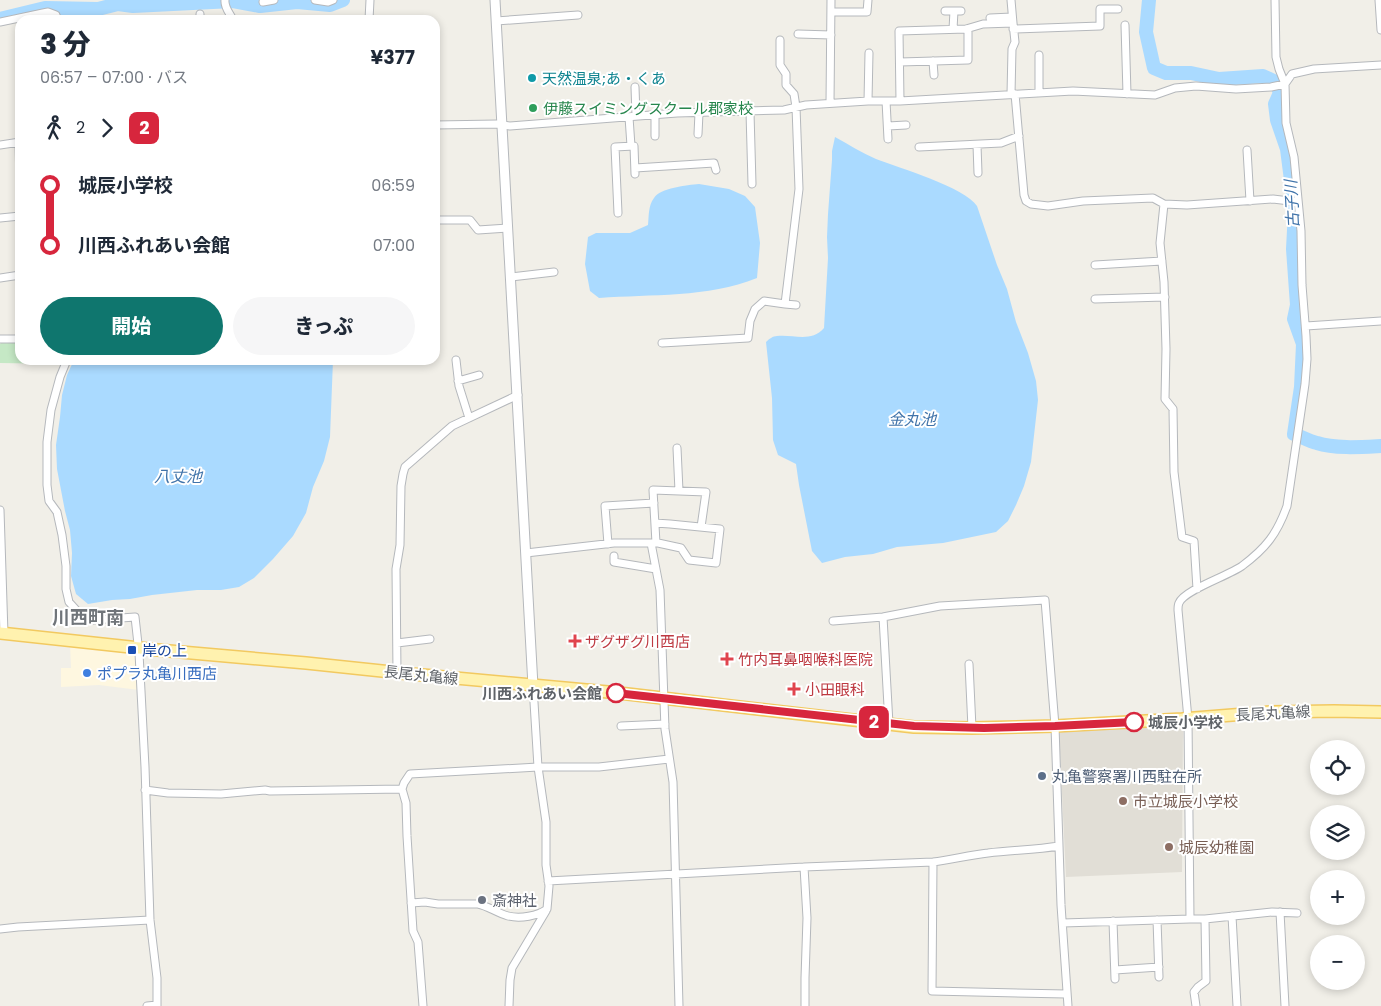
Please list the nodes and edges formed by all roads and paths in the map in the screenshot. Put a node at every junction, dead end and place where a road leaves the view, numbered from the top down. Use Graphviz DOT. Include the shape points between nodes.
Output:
graph roads {
  1 [pos="274,0"];
  2 [pos="315,0"];
  3 [pos="333,0"];
  4 [pos="370,0"];
  5 [pos="495,0"];
  6 [pos="831,0"];
  7 [pos="868,0"];
  8 [pos="1011,0"];
  9 [pos="1275,0"];
  10 [pos="1379,0"];
  11 [pos="225,2"];
  12 [pos="263,2"];
  13 [pos="1118,9"];
  14 [pos="945,11"];
  15 [pos="831,12"];
  16 [pos="34,15"];
  17 [pos="54,15"];
  18 [pos="231,15"];
  19 [pos="369,15"];
  20 [pos="578,15"];
  21 [pos="990,18"];
  22 [pos="15,19"];
  23 [pos="496,20"];
  24 [pos="0,22"];
  25 [pos="1013,23"];
  26 [pos="1125,25"];
  27 [pos="953,29"];
  28 [pos="966,29"];
  29 [pos="1381,30"];
  30 [pos="798,34"];
  31 [pos="831,35"];
  32 [pos="780,40"];
  33 [pos="868,53"];
  34 [pos="1039,55"];
  35 [pos="933,61"];
  36 [pos="900,62"];
  37 [pos="1381,65"];
  38 [pos="934,75"];
  39 [pos="1284,84"];
  40 [pos="635,87"];
  41 [pos="1039,92"];
  42 [pos="1013,94"];
  43 [pos="1128,94"];
  44 [pos="868,100"];
  45 [pos="886,101"];
  46 [pos="900,101"];
  47 [pos="830,103"];
  48 [pos="796,107"];
  49 [pos="750,112"];
  50 [pos="699,113"];
  51 [pos="655,115"];
  52 [pos="632,116"];
  53 [pos="906,124"];
  54 [pos="440,125"];
  55 [pos="502,125"];
  56 [pos="888,126"];
  57 [pos="698,134"];
  58 [pos="655,136"];
  59 [pos="1019,136"];
  60 [pos="888,139"];
  61 [pos="15,143"];
  62 [pos="977,144"];
  63 [pos="0,145"];
  64 [pos="631,146"];
  65 [pos="919,147"];
  66 [pos="1247,150"];
  67 [pos="716,170"];
  68 [pos="978,173"];
  69 [pos="752,184"];
  70 [pos="1250,201"];
  71 [pos="1298,202"];
  72 [pos="1164,204"];
  73 [pos="618,213"];
  74 [pos="15,216"];
  75 [pos="0,218"];
  76 [pos="440,220"];
  77 [pos="508,228"];
  78 [pos="1162,261"];
  79 [pos="1095,264"];
  80 [pos="554,272"];
  81 [pos="15,276"];
  82 [pos="511,277"];
  83 [pos="0,278"];
  84 [pos="1165,297"];
  85 [pos="1095,299"];
  86 [pos="785,304"];
  87 [pos="796,305"];
  88 [pos="1381,321"];
  89 [pos="1306,326"];
  90 [pos="0,339"];
  91 [pos="15,339"];
  92 [pos="662,343"];
  93 [pos="456,360"];
  94 [pos="65,365"];
  95 [pos="479,375"];
  96 [pos="458,381"];
  97 [pos="518,395"];
  98 [pos="468,418"];
  99 [pos="677,448"];
  100 [pos="679,491"];
  101 [pos="654,503"];
  102 [pos="0,510"];
  103 [pos="655,524"];
  104 [pos="701,527"];
  105 [pos="0,532"];
  106 [pos="653,543"];
  107 [pos="608,544"];
  108 [pos="526,553"];
  109 [pos="614,556"];
  110 [pos="656,569"];
  111 [pos="1197,589"];
  112 [pos="883,616"];
  113 [pos="833,621"];
  114 [pos="2,633"];
  115 [pos="430,639"];
  116 [pos="397,643"];
  117 [pos="138,648"];
  118 [pos="968,664"];
  119 [pos="397,673"];
  120 [pos="533,686"];
  121 [pos="664,698"];
  122 [pos="1381,712"];
  123 [pos="1188,719"];
  124 [pos="665,724"];
  125 [pos="889,724"];
  126 [pos="621,726"];
  127 [pos="1055,726"];
  128 [pos="972,728"];
  129 [pos="669,759"];
  130 [pos="538,767"];
  131 [pos="402,789"];
  132 [pos="146,790"];
  133 [pos="1059,846"];
  134 [pos="933,862"];
  135 [pos="804,867"];
  136 [pos="675,874"];
  137 [pos="548,881"];
  138 [pos="410,903"];
  139 [pos="547,909"];
  140 [pos="1280,912"];
  141 [pos="1297,913"];
  142 [pos="1232,916"];
  143 [pos="1190,919"];
  144 [pos="1205,919"];
  145 [pos="150,920"];
  146 [pos="1157,920"];
  147 [pos="1113,921"];
  148 [pos="1062,923"];
  149 [pos="0,929"];
  150 [pos="1159,967"];
  151 [pos="1115,970"];
  152 [pos="1159,977"];
  153 [pos="1116,979"];
  154 [pos="1066,994"];
  155 [pos="147,1006"];
  156 [pos="157,1006"];
  157 [pos="423,1006"];
  158 [pos="509,1006"];
  159 [pos="679,1006"];
  160 [pos="806,1006"];
  161 [pos="1068,1006"];
  162 [pos="1196,1006"];
  163 [pos="1237,1006"];
  164 [pos="1285,1006"];
  1 -- 12 [label="street"];
  2 -- 3 [label="street"];
  4 -- 19 [label="street"];
  5 -- 23 [label="street"];
  6 -- 15 [label="street"];
  7 -- 15 [label="street" via="867,12"];
  8 -- 25 [label="street"];
  9 -- 39 [label="street" via="1276,57"];
  10 -- 29 [label="street"];
  11 -- 18 [label="street"];
  13 -- 25 [label="street" via="1100,9 1100,26"];
  14 -- 27 [label="street" via="958,11"];
  15 -- 31 [label="street"];
  16 -- 17 [label="street" via="48,12"];
  20 -- 23 [label="street"];
  21 -- 25 [label="street"];
  22 -- 24 [label="street"];
  23 -- 55 [label="street"];
  25 -- 28 [label="street" via="983,24"];
  25 -- 42 [label="street"];
  26 -- 43 [label="street"];
  27 -- 28 [label="street"];
  27 -- 36 [label="street" via="899,31"];
  28 -- 35 [label="street" via="968,60"];
  30 -- 31 [label="street"];
  31 -- 47 [label="street"];
  32 -- 48 [label="street" via="780,66 786,74 786,85 794,94"];
  33 -- 44 [label="street"];
  34 -- 41 [label="street"];
  35 -- 36 [label="street"];
  35 -- 38 [label="street"];
  36 -- 46 [label="street"];
  37 -- 39 [label="street" via="1314,69 1292,74"];
  39 -- 43 [label="street" via="1271,88 1236,89 1196,86 1175,88 1155,95"];
  39 -- 71 [label="street" via="1286,123 1294,157"];
  40 -- 52 [label="street"];
  41 -- 42 [label="street"];
  41 -- 43 [label="street"];
  42 -- 46 [label="street"];
  42 -- 59 [label="street"];
  44 -- 45 [label="street"];
  44 -- 47 [label="street"];
  45 -- 46 [label="street"];
  45 -- 56 [label="street"];
  47 -- 48 [label="street"];
  48 -- 49 [label="street"];
  48 -- 86 [label="street" via="799,188"];
  49 -- 50 [label="street"];
  49 -- 69 [label="street"];
  50 -- 51 [label="street"];
  50 -- 57 [label="street"];
  51 -- 52 [label="street"];
  51 -- 58 [label="street"];
  52 -- 55 [label="street"];
  52 -- 64 [label="street"];
  53 -- 56 [label="street"];
  54 -- 55 [label="street"];
  55 -- 77 [label="street"];
  56 -- 60 [label="street"];
  59 -- 62 [label="street" via="1001,144"];
  59 -- 72 [label="street" via="1024,195 1031,204 1048,206 1153,198"];
  61 -- 63 [label="street"];
  62 -- 65 [label="street"];
  62 -- 68 [label="street"];
  64 -- 67 [label="street" via="634,146 635,171 714,163"];
  64 -- 73 [label="street" via="615,147"];
  66 -- 70 [label="street"];
  70 -- 71 [label="street"];
  70 -- 72 [label="street"];
  71 -- 89 [label="street"];
  72 -- 78 [label="street" via="1160,243"];
  74 -- 75 [label="street"];
  76 -- 77 [label="street" via="470,220 478,230"];
  77 -- 82 [label="street"];
  78 -- 79 [label="street"];
  78 -- 84 [label="street"];
  80 -- 82 [label="street"];
  81 -- 83 [label="street"];
  82 -- 97 [label="street"];
  84 -- 85 [label="street"];
  84 -- 111 [label="street" via="1165,399 1173,409 1174,472 1182,537 1194,542"];
  86 -- 87 [label="street"];
  86 -- 92 [label="street" via="764,301 754,309 748,338"];
  88 -- 89 [label="street"];
  89 -- 111 [label="street" via="1304,393 1282,521 1263,548 1240,567"];
  90 -- 91 [label="street"];
  93 -- 96 [label="street"];
  94 -- 117 [label="street" via="51,410 47,485 49,501 57,512 62,535 69,602 80,614 93,620 135,617"];
  95 -- 96 [label="street"];
  96 -- 98 [label="street"];
  97 -- 98 [label="street"];
  97 -- 108 [label="street"];
  98 -- 116 [label="street" via="452,426 410,462 403,474 396,569"];
  99 -- 100 [label="street"];
  100 -- 101 [label="street" via="653,490"];
  100 -- 104 [label="street" via="706,492"];
  101 -- 103 [label="street"];
  101 -- 107 [label="street" via="605,506"];
  102 -- 105 [label="street"];
  103 -- 104 [label="street"];
  103 -- 106 [label="street"];
  104 -- 106 [label="street" via="720,529 716,563 689,560 681,548"];
  105 -- 114 [label="street"];
  106 -- 107 [label="street"];
  106 -- 110 [label="street"];
  107 -- 108 [label="street"];
  108 -- 120 [label="street"];
  109 -- 110 [label="street" via="614,562"];
  110 -- 121 [label="street" via="660,590"];
  111 -- 123 [label="street" via="1182,598 1178,610"];
  112 -- 113 [label="street"];
  112 -- 125 [label="street"];
  112 -- 127 [label="street" via="940,606 1045,600"];
  114 -- 117 [label="main road, 長尾丸亀線"];
  115 -- 116 [label="street"];
  116 -- 119 [label="street"];
  117 -- 119 [label="main road, 長尾丸亀線"];
  117 -- 132 [label="street"];
  118 -- 128 [label="street"];
  119 -- 120 [label="main road, 長尾丸亀線"];
  120 -- 121 [label="main road, 長尾丸亀線"];
  120 -- 130 [label="street"];
  121 -- 124 [label="street"];
  121 -- 125 [label="main road, 長尾丸亀線"];
  122 -- 123 [label="main road, 長尾丸亀線" via="1270,712"];
  123 -- 127 [label="main road, 長尾丸亀線"];
  123 -- 143 [label="street"];
  124 -- 126 [label="street"];
  124 -- 129 [label="street"];
  125 -- 128 [label="main road, 長尾丸亀線"];
  127 -- 128 [label="main road, 長尾丸亀線"];
  127 -- 133 [label="street"];
  129 -- 130 [label="street" via="599,766"];
  129 -- 136 [label="street" via="673,782"];
  130 -- 131 [label="street" via="410,774"];
  130 -- 137 [label="street" via="546,822"];
  131 -- 132 [label="street" via="265,790 221,794"];
  131 -- 138 [label="street" via="408,818"];
  132 -- 145 [label="street"];
  133 -- 134 [label="street"];
  133 -- 148 [label="street"];
  134 -- 135 [label="street"];
  134 -- 154 [label="street" via="932,991"];
  135 -- 136 [label="street"];
  135 -- 160 [label="street"];
  136 -- 137 [label="street"];
  136 -- 159 [label="street"];
  137 -- 139 [label="street"];
  138 -- 139 [label="street" via="478,904 509,916 533,916"];
  138 -- 157 [label="street" via="412,931 418,942"];
  139 -- 158 [label="street" via="512,968"];
  140 -- 141 [label="street"];
  140 -- 142 [label="street"];
  140 -- 164 [label="street"];
  142 -- 144 [label="street"];
  142 -- 163 [label="street"];
  143 -- 144 [label="street"];
  143 -- 146 [label="street"];
  144 -- 162 [label="street" via="1206,981 1194,992"];
  145 -- 149 [label="street"];
  145 -- 156 [label="street"];
  146 -- 147 [label="street"];
  146 -- 150 [label="street"];
  147 -- 148 [label="street"];
  147 -- 151 [label="street"];
  148 -- 154 [label="street"];
  150 -- 151 [label="street"];
  150 -- 152 [label="street"];
  151 -- 153 [label="street"];
  154 -- 161 [label="street"];
  155 -- 156 [label="street"];
}
